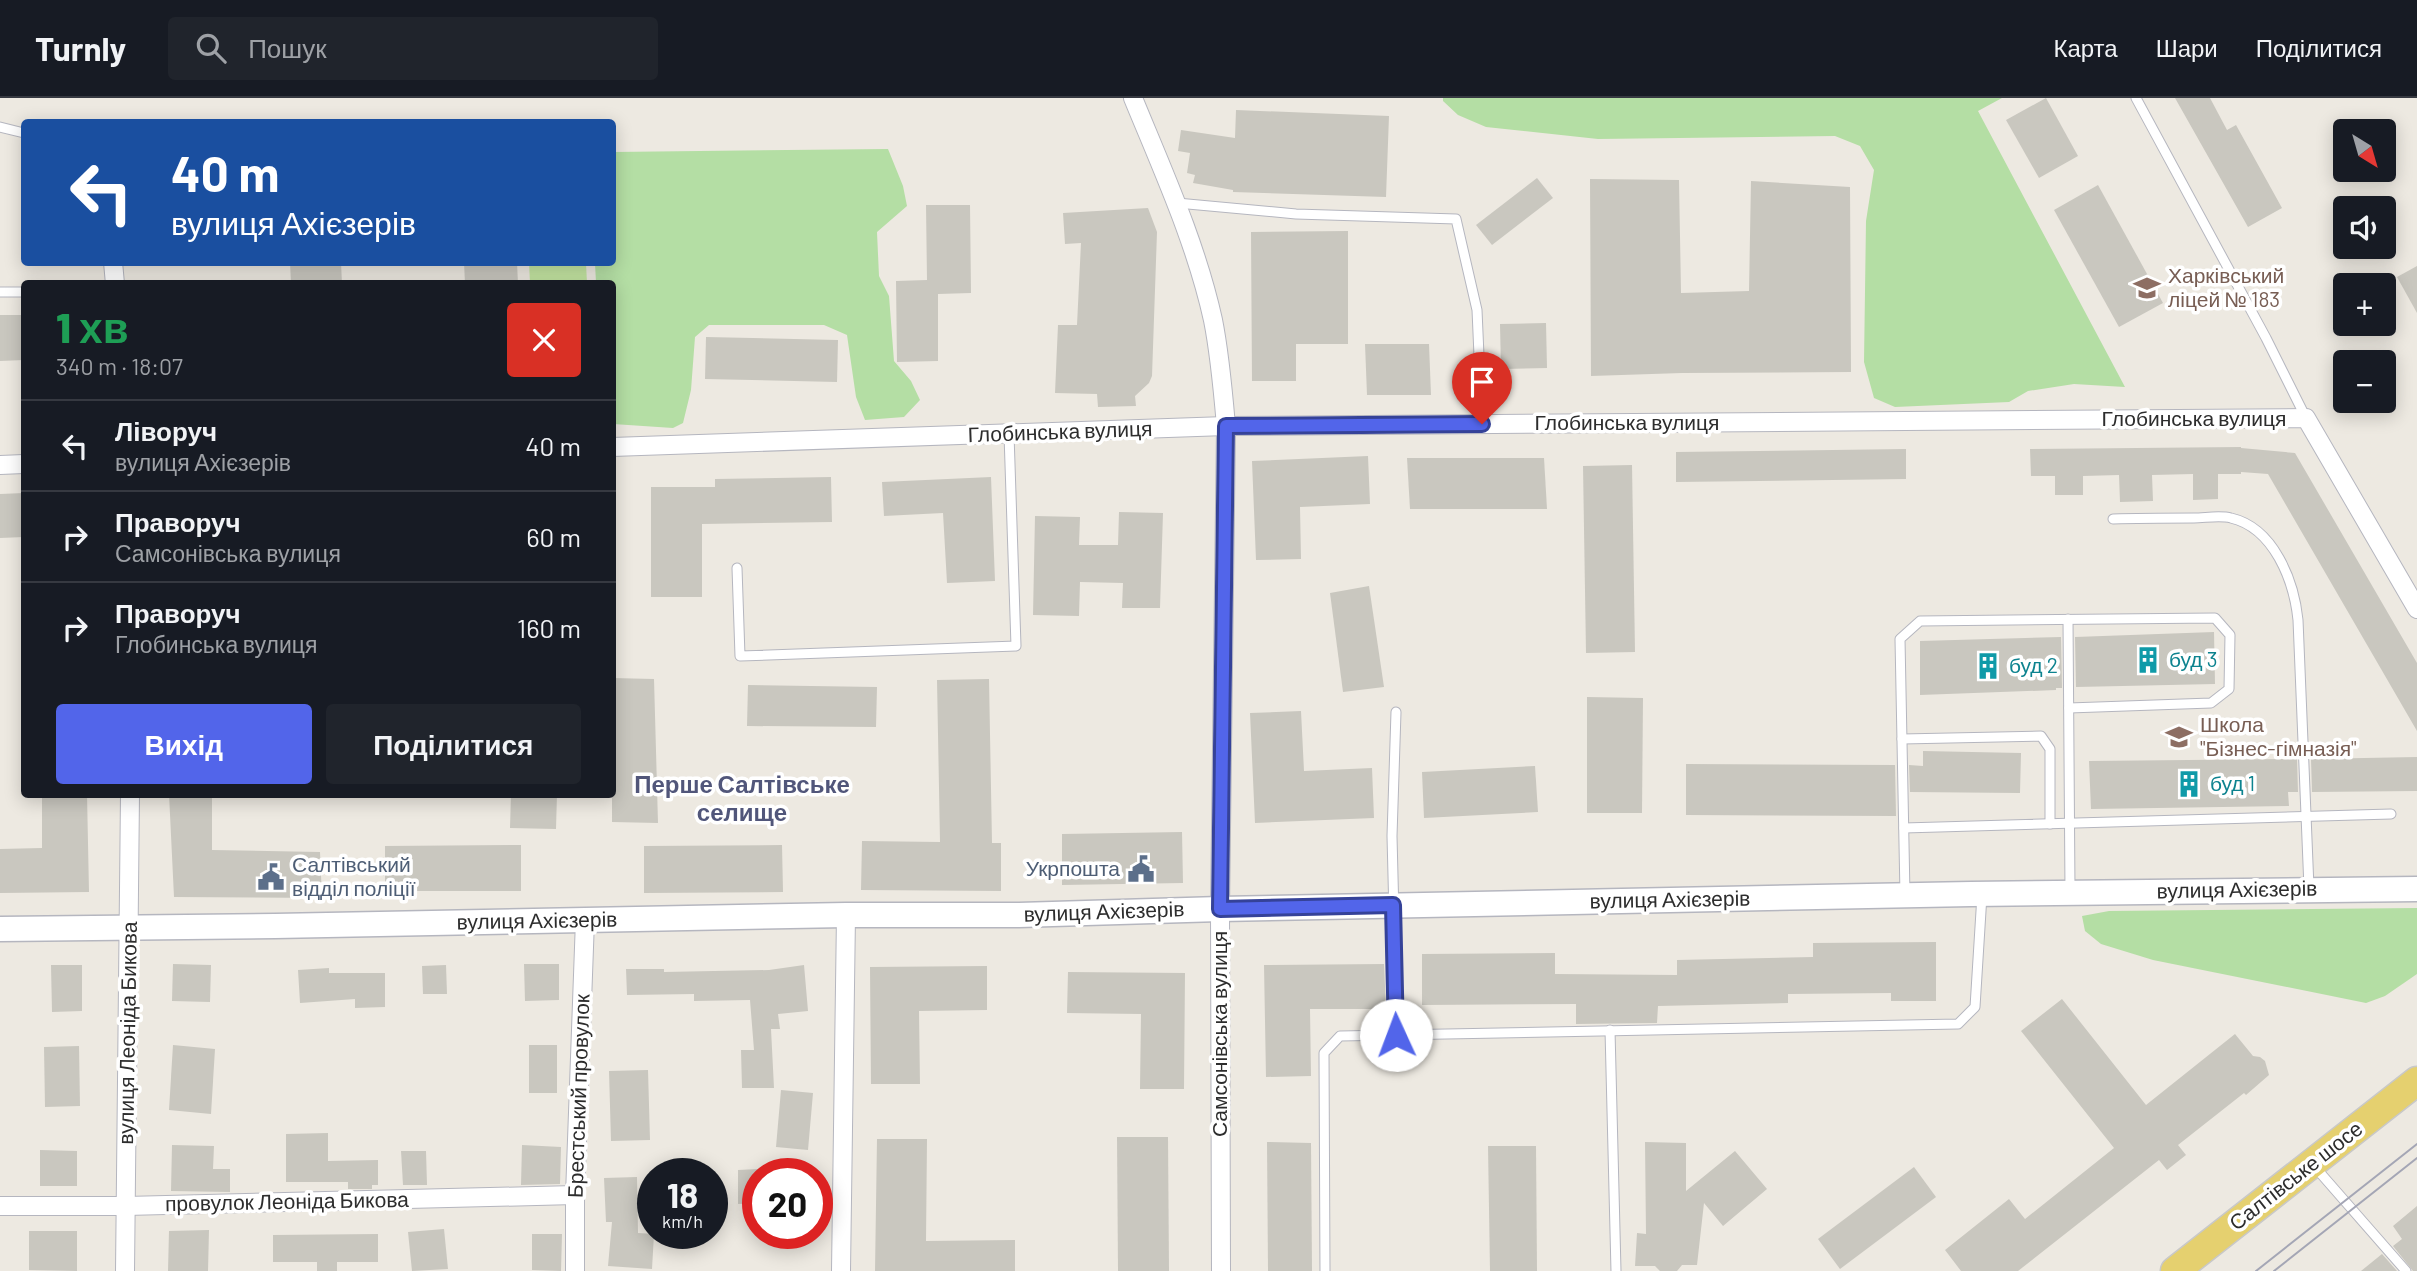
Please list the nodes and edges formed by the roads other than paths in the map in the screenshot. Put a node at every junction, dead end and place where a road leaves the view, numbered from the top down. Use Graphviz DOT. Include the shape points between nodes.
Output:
graph roads {
  1 [pos="1133,98"];
  2 [pos="2136,98"];
  3 [pos="0,127"];
  4 [pos="21,132"];
  5 [pos="1177,203"];
  6 [pos="0,292"];
  7 [pos="21,292"];
  8 [pos="2306,418"];
  9 [pos="1482,424"];
  10 [pos="1226,426"];
  11 [pos="1009,435"];
  12 [pos="616,447"];
  13 [pos="21,464"];
  14 [pos="0,465"];
  15 [pos="2113,519"];
  16 [pos="737,568"];
  17 [pos="2417,609"];
  18 [pos="2068,619"];
  19 [pos="2069,708"];
  20 [pos="1396,712"];
  21 [pos="1902,738"];
  22 [pos="2070,748"];
  23 [pos="2050,749"];
  24 [pos="130,798"];
  25 [pos="2391,814"];
  26 [pos="2306,817"];
  27 [pos="2050,824"];
  28 [pos="1903,828"];
  29 [pos="2417,889"];
  30 [pos="2309,890"];
  31 [pos="2070,893"];
  32 [pos="1982,894"];
  33 [pos="1905,895"];
  34 [pos="1393,905"];
  35 [pos="1220,909"];
  36 [pos="846,915"];
  37 [pos="585,920"];
  38 [pos="130,927"];
  39 [pos="0,929"];
  40 [pos="1610,1030"];
  41 [pos="1396,1035"];
  42 [pos="2417,1081"];
  43 [pos="2312,1164"];
  44 [pos="575,1195"];
  45 [pos="0,1206"];
  46 [pos="126,1206"];
  47 [pos="125,1271"];
  48 [pos="575,1271"];
  49 [pos="841,1271"];
  50 [pos="1221,1271"];
  51 [pos="1325,1271"];
  52 [pos="1616,1271"];
  53 [pos="2175,1271"];
  54 [pos="2406,1271"];
  1 -- 5 [label="street, Самсонівська вулиця"];
  2 -- 8 [label="lane"];
  3 -- 4 [label="lane"];
  5 -- 9 [label="lane" via="1296,215 1456,219 1477,310"];
  5 -- 10 [label="street, Самсонівська вулиця" via="1212,319"];
  6 -- 7 [label="lane"];
  8 -- 9 [label="street, Глобинська вулиця"];
  8 -- 17 [label="street"];
  9 -- 10 [label="street, Глобинська вулиця"];
  10 -- 11 [label="street, Глобинська вулиця"];
  10 -- 35 [label="street, Самсонівська вулиця"];
  11 -- 12 [label="street, Глобинська вулиця"];
  11 -- 16 [label="lane" via="1016,646 740,656"];
  13 -- 14 [label="street"];
  15 -- 26 [label="lane" via="2230,517 2252,526 2269,543 2296,602"];
  18 -- 19 [label="lane"];
  18 -- 19 [label="lane" via="2215,618 2230,635 2229,689 2211,704"];
  18 -- 21 [label="lane" via="1920,621 1900,639"];
  19 -- 22 [label="lane"];
  20 -- 34 [label="lane"];
  21 -- 23 [label="lane" via="2041,736"];
  21 -- 28 [label="lane"];
  22 -- 23 [label="lane"];
  22 -- 31 [label="lane"];
  23 -- 27 [label="lane"];
  24 -- 38 [label="street, вулиця Леоніда Бикова"];
  25 -- 26 [label="lane"];
  26 -- 27 [label="lane"];
  26 -- 30 [label="lane"];
  27 -- 28 [label="lane"];
  28 -- 33 [label="lane"];
  29 -- 30 [label="main road, вулиця Ахієзерів"];
  30 -- 31 [label="main road, вулиця Ахієзерів"];
  31 -- 32 [label="main road, вулиця Ахієзерів"];
  32 -- 33 [label="main road, вулиця Ахієзерів"];
  32 -- 40 [label="lane" via="1975,1007 1958,1024"];
  33 -- 34 [label="main road, вулиця Ахієзерів"];
  34 -- 35 [label="main road, вулиця Ахієзерів"];
  34 -- 41 [label="lane"];
  35 -- 36 [label="main road, вулиця Ахієзерів"];
  35 -- 50 [label="street, Самсонівська вулиця"];
  36 -- 37 [label="main road, вулиця Ахієзерів"];
  36 -- 49 [label="street"];
  37 -- 38 [label="main road, вулиця Ахієзерів"];
  37 -- 44 [label="street, Брестський провулок"];
  38 -- 39 [label="main road, вулиця Ахієзерів"];
  38 -- 46 [label="street, вулиця Леоніда Бикова"];
  40 -- 41 [label="lane"];
  40 -- 52 [label="lane"];
  41 -- 51 [label="lane" via="1340,1036 1324,1053"];
  42 -- 43 [label="main road, Салтівське шосе"];
  43 -- 53 [label="main road, Салтівське шосе"];
  43 -- 54 [label="lane"];
  44 -- 46 [label="street, провулок Леоніда Бикова"];
  44 -- 48 [label="street, Брестський провулок"];
  45 -- 46 [label="street, провулок Леоніда Бикова"];
  46 -- 47 [label="street, вулиця Леоніда Бикова"];
}
